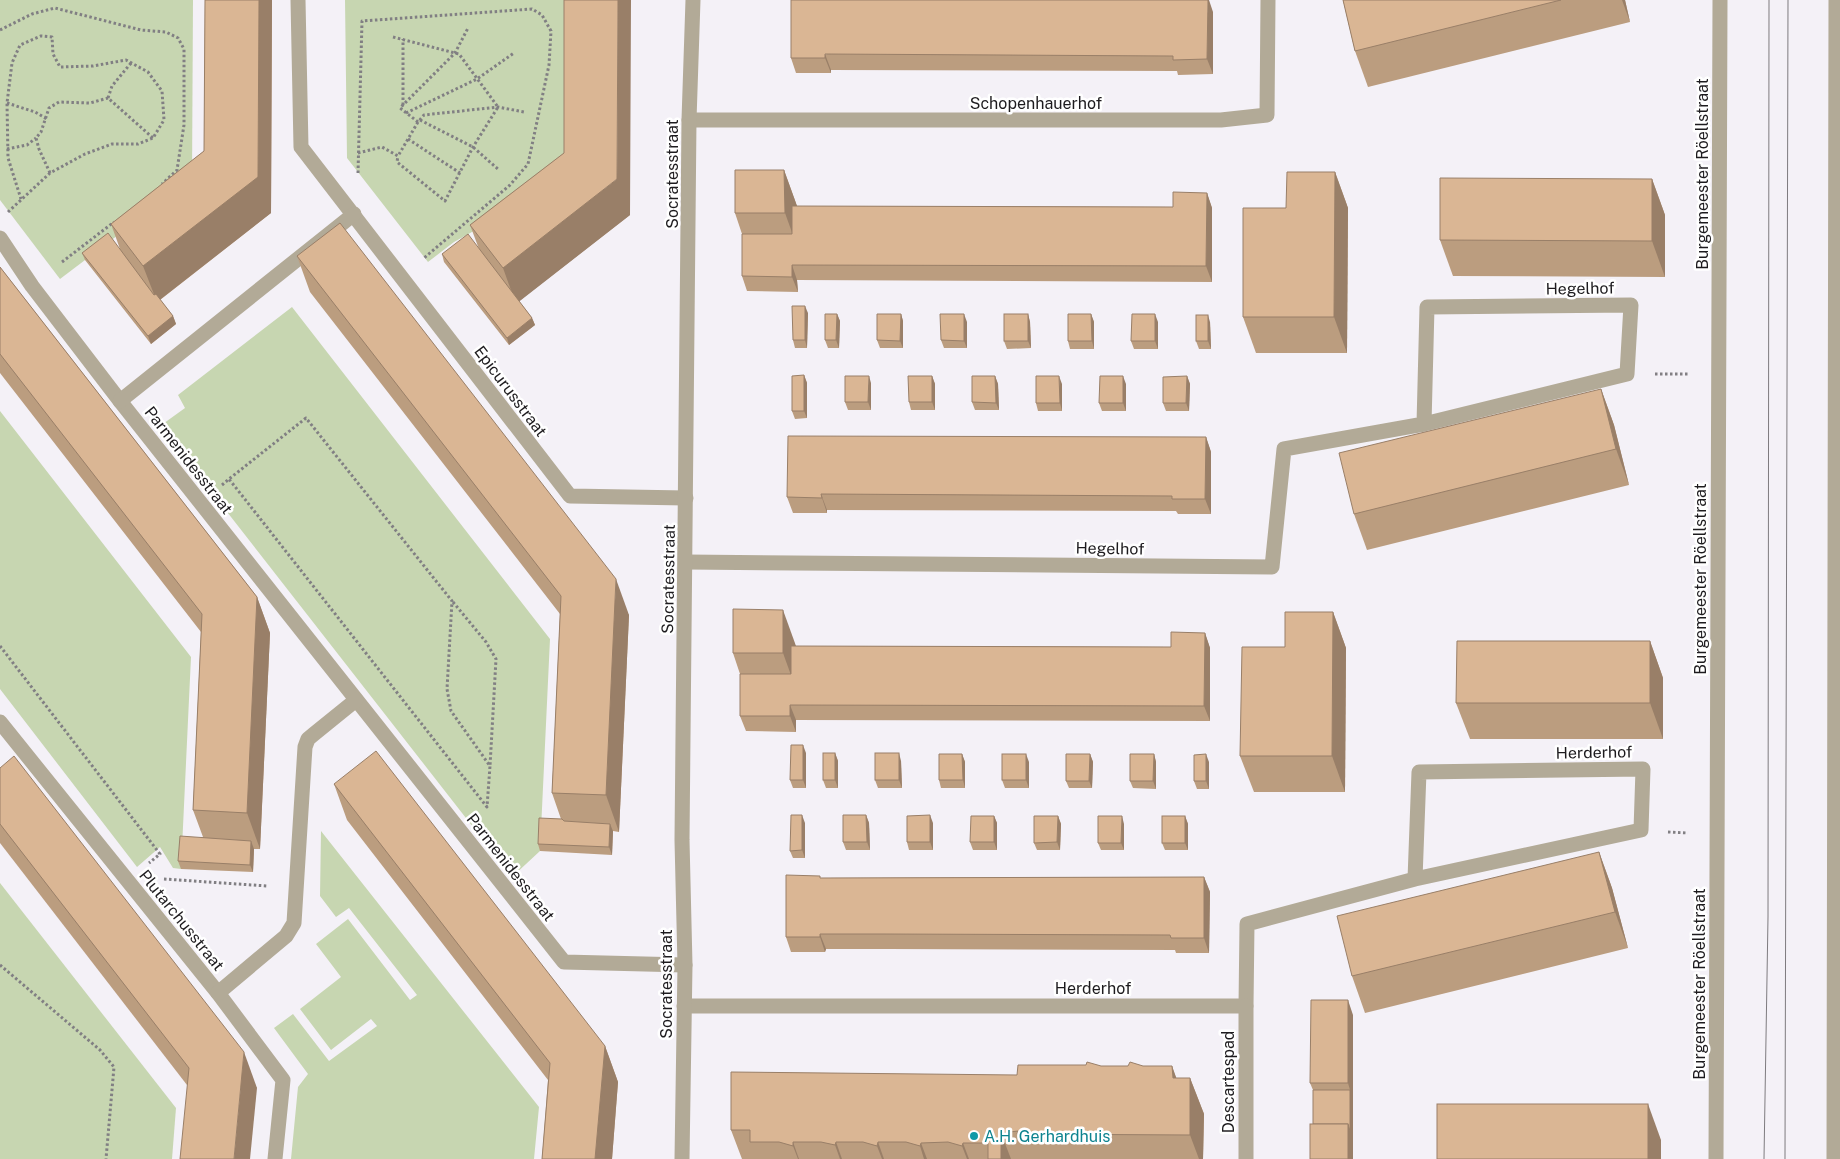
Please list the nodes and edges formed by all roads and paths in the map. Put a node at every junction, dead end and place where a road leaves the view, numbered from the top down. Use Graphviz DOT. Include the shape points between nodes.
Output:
graph roads {
  1 [pos="298,0"];
  2 [pos="693,0"];
  3 [pos="1268,0"];
  4 [pos="1720,0"];
  5 [pos="1836,0"];
  6 [pos="468,28"];
  7 [pos="0,30"];
  8 [pos="394,37"];
  9 [pos="403,39"];
  10 [pos="455,53"];
  11 [pos="514,53"];
  12 [pos="131,63"];
  13 [pos="477,79"];
  14 [pos="108,98"];
  15 [pos="7,102"];
  16 [pos="403,105"];
  17 [pos="498,107"];
  18 [pos="524,112"];
  19 [pos="406,113"];
  20 [pos="47,119"];
  21 [pos="690,120"];
  22 [pos="419,121"];
  23 [pos="36,138"];
  24 [pos="153,138"];
  25 [pos="408,139"];
  26 [pos="473,147"];
  27 [pos="8,149"];
  28 [pos="358,153"];
  29 [pos="398,156"];
  30 [pos="499,170"];
  31 [pos="50,173"];
  32 [pos="460,173"];
  33 [pos="156,191"];
  34 [pos="337,193"];
  35 [pos="21,199"];
  36 [pos="7,212"];
  37 [pos="354,214"];
  38 [pos="117,220"];
  39 [pos="0,238"];
  40 [pos="62,262"];
  41 [pos="402,277"];
  42 [pos="120,401"];
  43 [pos="1424,424"];
  44 [pos="229,479"];
  45 [pos="686,498"];
  46 [pos="200,502"];
  47 [pos="686,562"];
  48 [pos="452,601"];
  49 [pos="0,646"];
  50 [pos="356,700"];
  51 [pos="0,722"];
  52 [pos="490,766"];
  53 [pos="154,871"];
  54 [pos="160,879"];
  55 [pos="1415,879"];
  56 [pos="297,888"];
  57 [pos="0,965"];
  58 [pos="685,965"];
  59 [pos="218,993"];
  60 [pos="684,1006"];
  61 [pos="1246,1006"];
  62 [pos="106,1159"];
  63 [pos="276,1159"];
  64 [pos="682,1159"];
  65 [pos="1246,1159"];
  66 [pos="1716,1159"];
  67 [pos="1834,1159"];
  1 -- 34 [label="street, Epicurusstraat" via="301,147"];
  2 -- 21 [label="street, Socratesstraat"];
  3 -- 21 [label="street, Schopenhauerhof" via="1267,115 1221,120"];
  4 -- 66 [label="street, Burgemeester Röellstraat"];
  5 -- 67 [label="street"];
  6 -- 10 [label="path"];
  7 -- 33 [label="path" via="32,14 55,8 141,30 166,32 178,38 184,49 184,125 177,170"];
  8 -- 9 [label="path"];
  9 -- 10 [label="path"];
  9 -- 16 [label="path"];
  10 -- 13 [label="path"];
  10 -- 16 [label="path"];
  11 -- 13 [label="path"];
  12 -- 14 [label="path" via="112,86"];
  12 -- 15 [label="path" via="126,60 60,67 53,54 52,37 41,36 20,45 12,63"];
  12 -- 24 [label="path" via="148,72 162,91 164,120"];
  13 -- 17 [label="path"];
  13 -- 19 [label="path"];
  14 -- 20 [label="path" via="90,103 59,102 49,108"];
  14 -- 24 [label="path"];
  15 -- 20 [label="path"];
  15 -- 27 [label="path"];
  16 -- 19 [label="path" via="400,108"];
  17 -- 18 [label="path"];
  17 -- 22 [label="path" via="424,115"];
  17 -- 26 [label="path"];
  19 -- 22 [label="path"];
  20 -- 23 [label="path"];
  21 -- 45 [label="street, Socratesstraat"];
  22 -- 25 [label="path"];
  22 -- 26 [label="path"];
  23 -- 27 [label="path" via="27,145"];
  23 -- 31 [label="path"];
  24 -- 31 [label="path" via="138,144 112,144"];
  25 -- 29 [label="path"];
  25 -- 32 [label="path"];
  26 -- 30 [label="path"];
  26 -- 32 [label="path"];
  27 -- 35 [label="path"];
  28 -- 29 [label="path" via="382,148"];
  28 -- 34 [label="path" via="357,178"];
  28 -- 41 [label="path" via="362,22 532,9 542,15 551,31 549,65 528,164 510,184"];
  29 -- 32 [label="path" via="397,162 445,201"];
  31 -- 35 [label="path"];
  34 -- 37 [label="street, Epicurusstraat"];
  35 -- 36 [label="path"];
  37 -- 41 [label="street, Epicurusstraat"];
  37 -- 42 [label="street"];
  38 -- 40 [label="path"];
  39 -- 42 [label="street, Parmenidesstraat" via="32,286"];
  41 -- 45 [label="street, Epicurusstraat" via="570,496"];
  42 -- 46 [label="street, Parmenidesstraat"];
  43 -- 43 [label="street, Hegelhof" via="1427,307 1631,305 1627,374"];
  43 -- 47 [label="street, Hegelhof" via="1284,449 1272,567"];
  44 -- 46 [label="path"];
  44 -- 48 [label="path" via="306,418"];
  44 -- 52 [label="path" via="487,807"];
  45 -- 47 [label="street, Socratesstraat"];
  46 -- 50 [label="street, Parmenidesstraat"];
  47 -- 58 [label="street, Socratesstraat" via="682,840"];
  48 -- 52 [label="path" via="447,689 451,711"];
  48 -- 52 [label="path" via="496,659"];
  49 -- 53 [label="path" via="160,854 148,864"];
  50 -- 56 [label="street" via="308,739 305,747"];
  50 -- 58 [label="street, Parmenidesstraat" via="564,962"];
  51 -- 59 [label="street, Plutarchusstraat"];
  54 -- 56 [label="path"];
  55 -- 55 [label="street, Herderhof" via="1419,772 1643,769 1642,830"];
  55 -- 61 [label="street, Herderhof" via="1247,924"];
  56 -- 59 [label="street" via="296,916 290,930"];
  57 -- 62 [label="path" via="100,1050 114,1067"];
  58 -- 60 [label="street, Socratesstraat"];
  59 -- 63 [label="street, Plutarchusstraat" via="283,1080"];
  60 -- 61 [label="street, Herderhof"];
  60 -- 64 [label="street, Socratesstraat"];
  61 -- 65 [label="street, Descartespad"];
}
